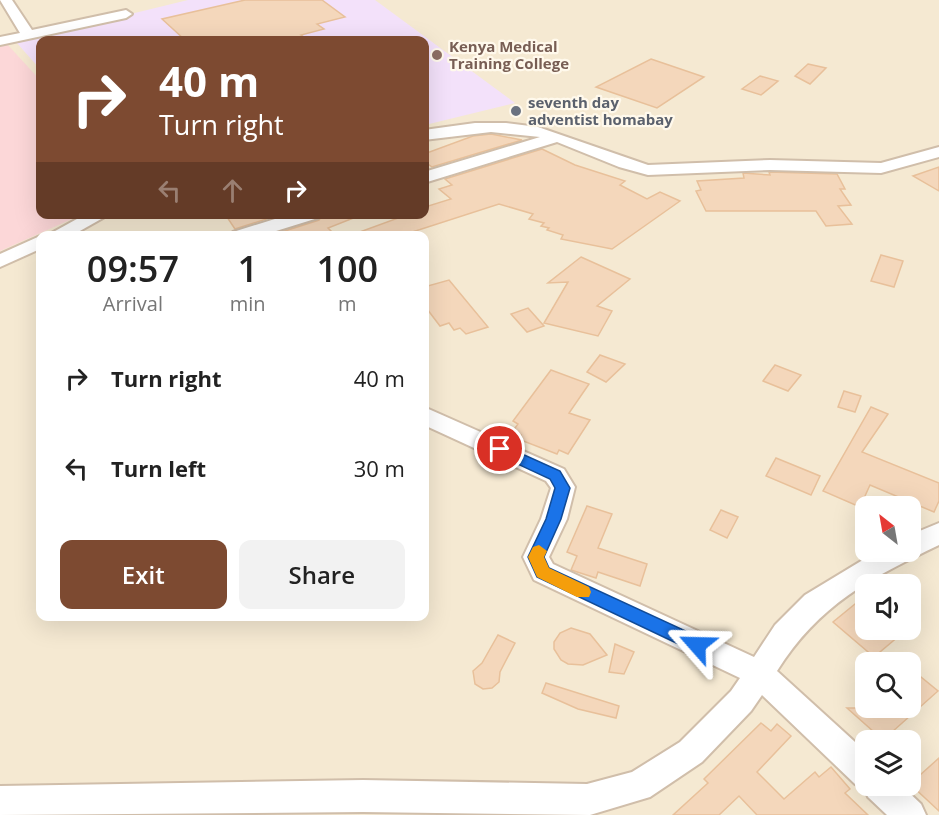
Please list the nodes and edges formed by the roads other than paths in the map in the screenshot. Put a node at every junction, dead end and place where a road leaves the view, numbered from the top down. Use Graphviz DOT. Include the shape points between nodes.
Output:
graph roads {
  1 [pos="6,0"];
  2 [pos="126,14"];
  3 [pos="28,35"];
  4 [pos="0,41"];
  5 [pos="429,134"];
  6 [pos="557,137"];
  7 [pos="939,152"];
  8 [pos="429,176"];
  9 [pos="91,219"];
  10 [pos="295,219"];
  11 [pos="66,231"];
  12 [pos="256,231"];
  13 [pos="36,244"];
  14 [pos="0,261"];
  15 [pos="429,418"];
  16 [pos="938,535"];
  17 [pos="921,542"];
  18 [pos="880,562"];
  19 [pos="759,673"];
  20 [pos="855,763"];
  21 [pos="890,796"];
  22 [pos="0,802"];
  23 [pos="162,806"];
  24 [pos="910,815"];
  1 -- 3 [label="street"];
  2 -- 3 [label="street"];
  3 -- 4 [label="street"];
  5 -- 6 [label="street" via="497,125"];
  6 -- 7 [label="street" via="648,170 770,165 880,168"];
  6 -- 8 [label="street"];
  9 -- 11 [label="street"];
  10 -- 12 [label="street"];
  13 -- 14 [label="street"];
  15 -- 19 [label="street" via="555,475 563,488 536,557 543,572"];
  16 -- 17 [label="street"];
  18 -- 19 [label="street" via="814,603 785,634"];
  19 -- 20 [label="street"];
  19 -- 23 [label="street" via="741,702 691,752 639,786 587,800 363,796"];
  21 -- 24 [label="street"];
  22 -- 23 [label="street"];
}
